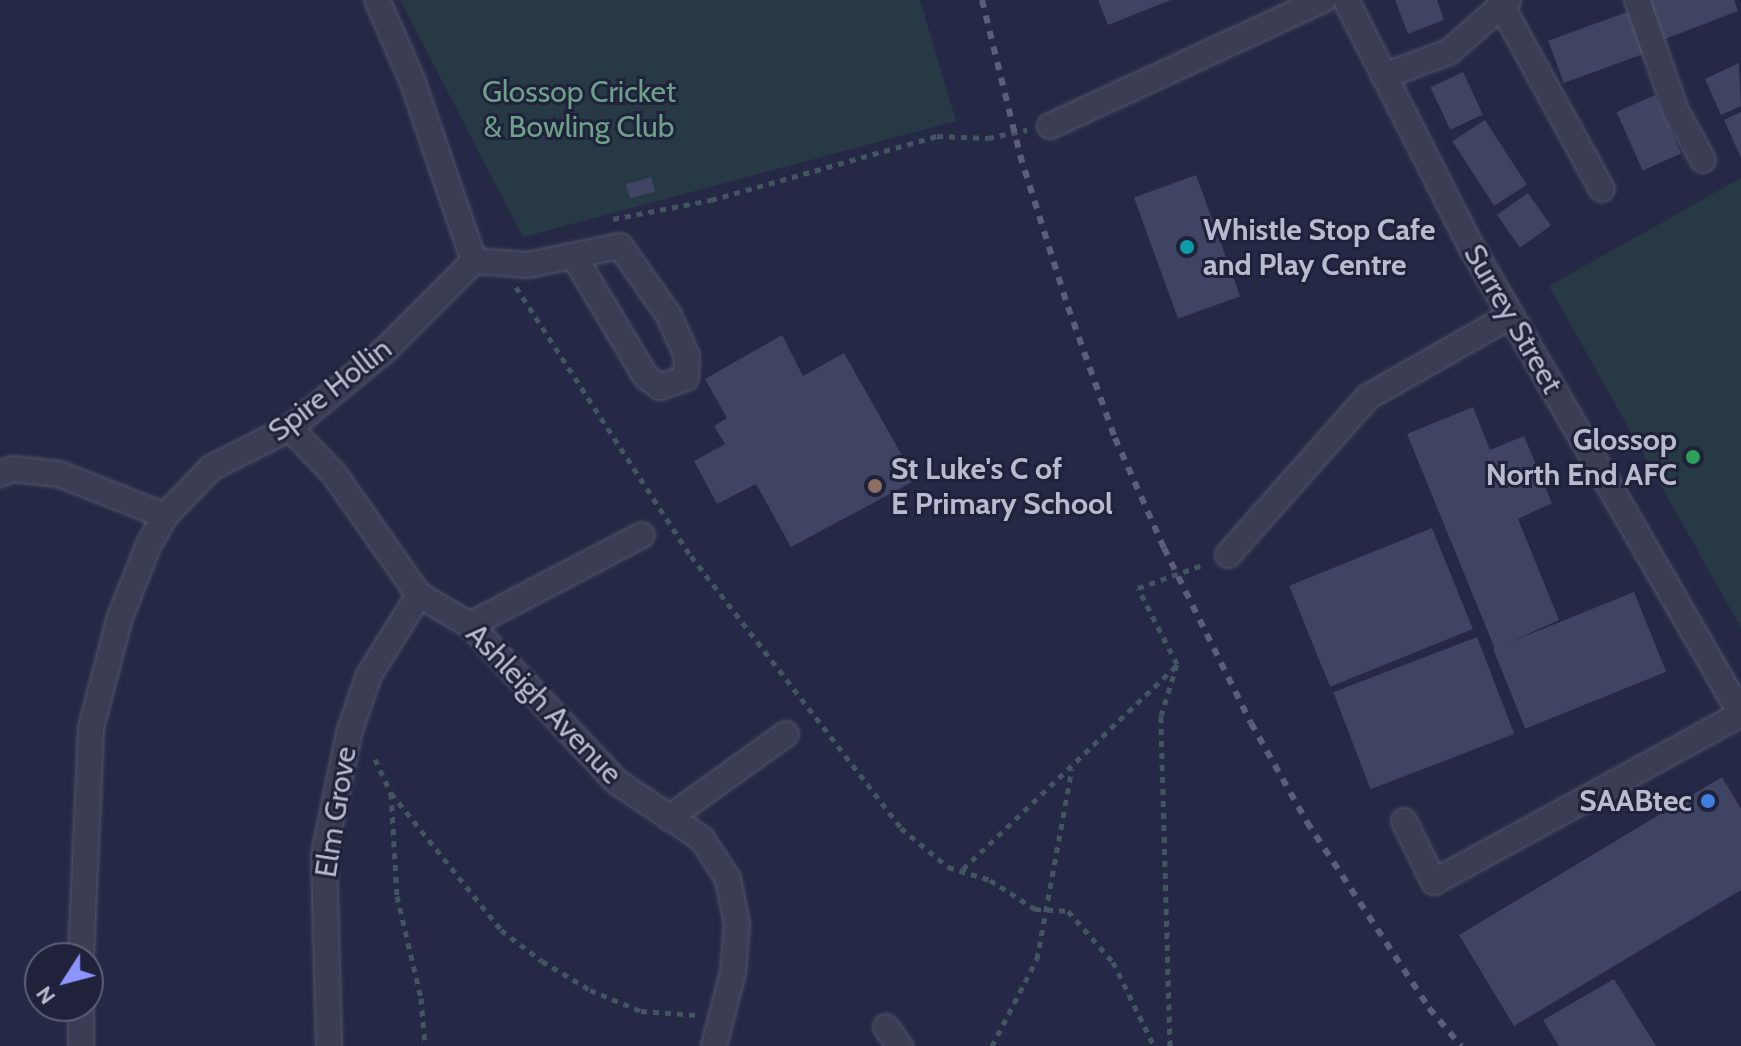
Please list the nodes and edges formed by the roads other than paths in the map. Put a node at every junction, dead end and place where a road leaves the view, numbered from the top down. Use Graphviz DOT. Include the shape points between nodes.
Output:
graph roads {
  1 [pos="377,0"];
  2 [pos="1323,0"];
  3 [pos="1346,0"];
  4 [pos="1637,0"];
  5 [pos="1504,2"];
  6 [pos="1384,76"];
  7 [pos="1050,126"];
  8 [pos="1703,160"];
  9 [pos="1602,189"];
  10 [pos="574,256"];
  11 [pos="474,261"];
  12 [pos="1510,316"];
  13 [pos="290,428"];
  14 [pos="0,474"];
  15 [pos="165,516"];
  16 [pos="642,535"];
  17 [pos="1228,555"];
  18 [pos="419,595"];
  19 [pos="470,625"];
  20 [pos="1741,714"];
  21 [pos="786,734"];
  22 [pos="669,818"];
  23 [pos="1404,821"];
  24 [pos="82,942"];
  25 [pos="81,1022"];
  26 [pos="81,1046"];
  27 [pos="329,1046"];
  28 [pos="714,1046"];
  1 -- 11 [label="street" via="412,80"];
  2 -- 7 [label="street"];
  3 -- 6 [label="street, Surrey Street"];
  4 -- 8 [label="street" via="1676,111"];
  5 -- 6 [label="street" via="1483,27 1449,52"];
  5 -- 9 [label="street"];
  6 -- 12 [label="street, Surrey Street"];
  10 -- 10 [label="street" via="620,246 668,314 687,356 686,378 660,387 646,377"];
  10 -- 11 [label="street" via="528,265"];
  11 -- 13 [label="street, Spire Hollin" via="383,352"];
  12 -- 17 [label="street" via="1368,397"];
  12 -- 20 [label="street, Surrey Street"];
  13 -- 15 [label="street, Spire Hollin" via="211,468"];
  13 -- 18 [label="street, Ashleigh Avenue" via="334,474"];
  14 -- 15 [label="street" via="13,469 59,474"];
  15 -- 24 [label="street, Spire Hollin" via="120,617 91,728"];
  16 -- 19 [label="street"];
  18 -- 19 [label="street, Ashleigh Avenue"];
  18 -- 27 [label="street, Elm Grove" via="369,675 349,733 324,855"];
  19 -- 22 [label="street, Ashleigh Avenue" via="617,782"];
  20 -- 23 [label="street" via="1434,882"];
  21 -- 22 [label="street"];
  22 -- 28 [label="street, Ashleigh Avenue" via="702,839 728,879 737,924"];
  25 -- 26 [label="street"];
}
